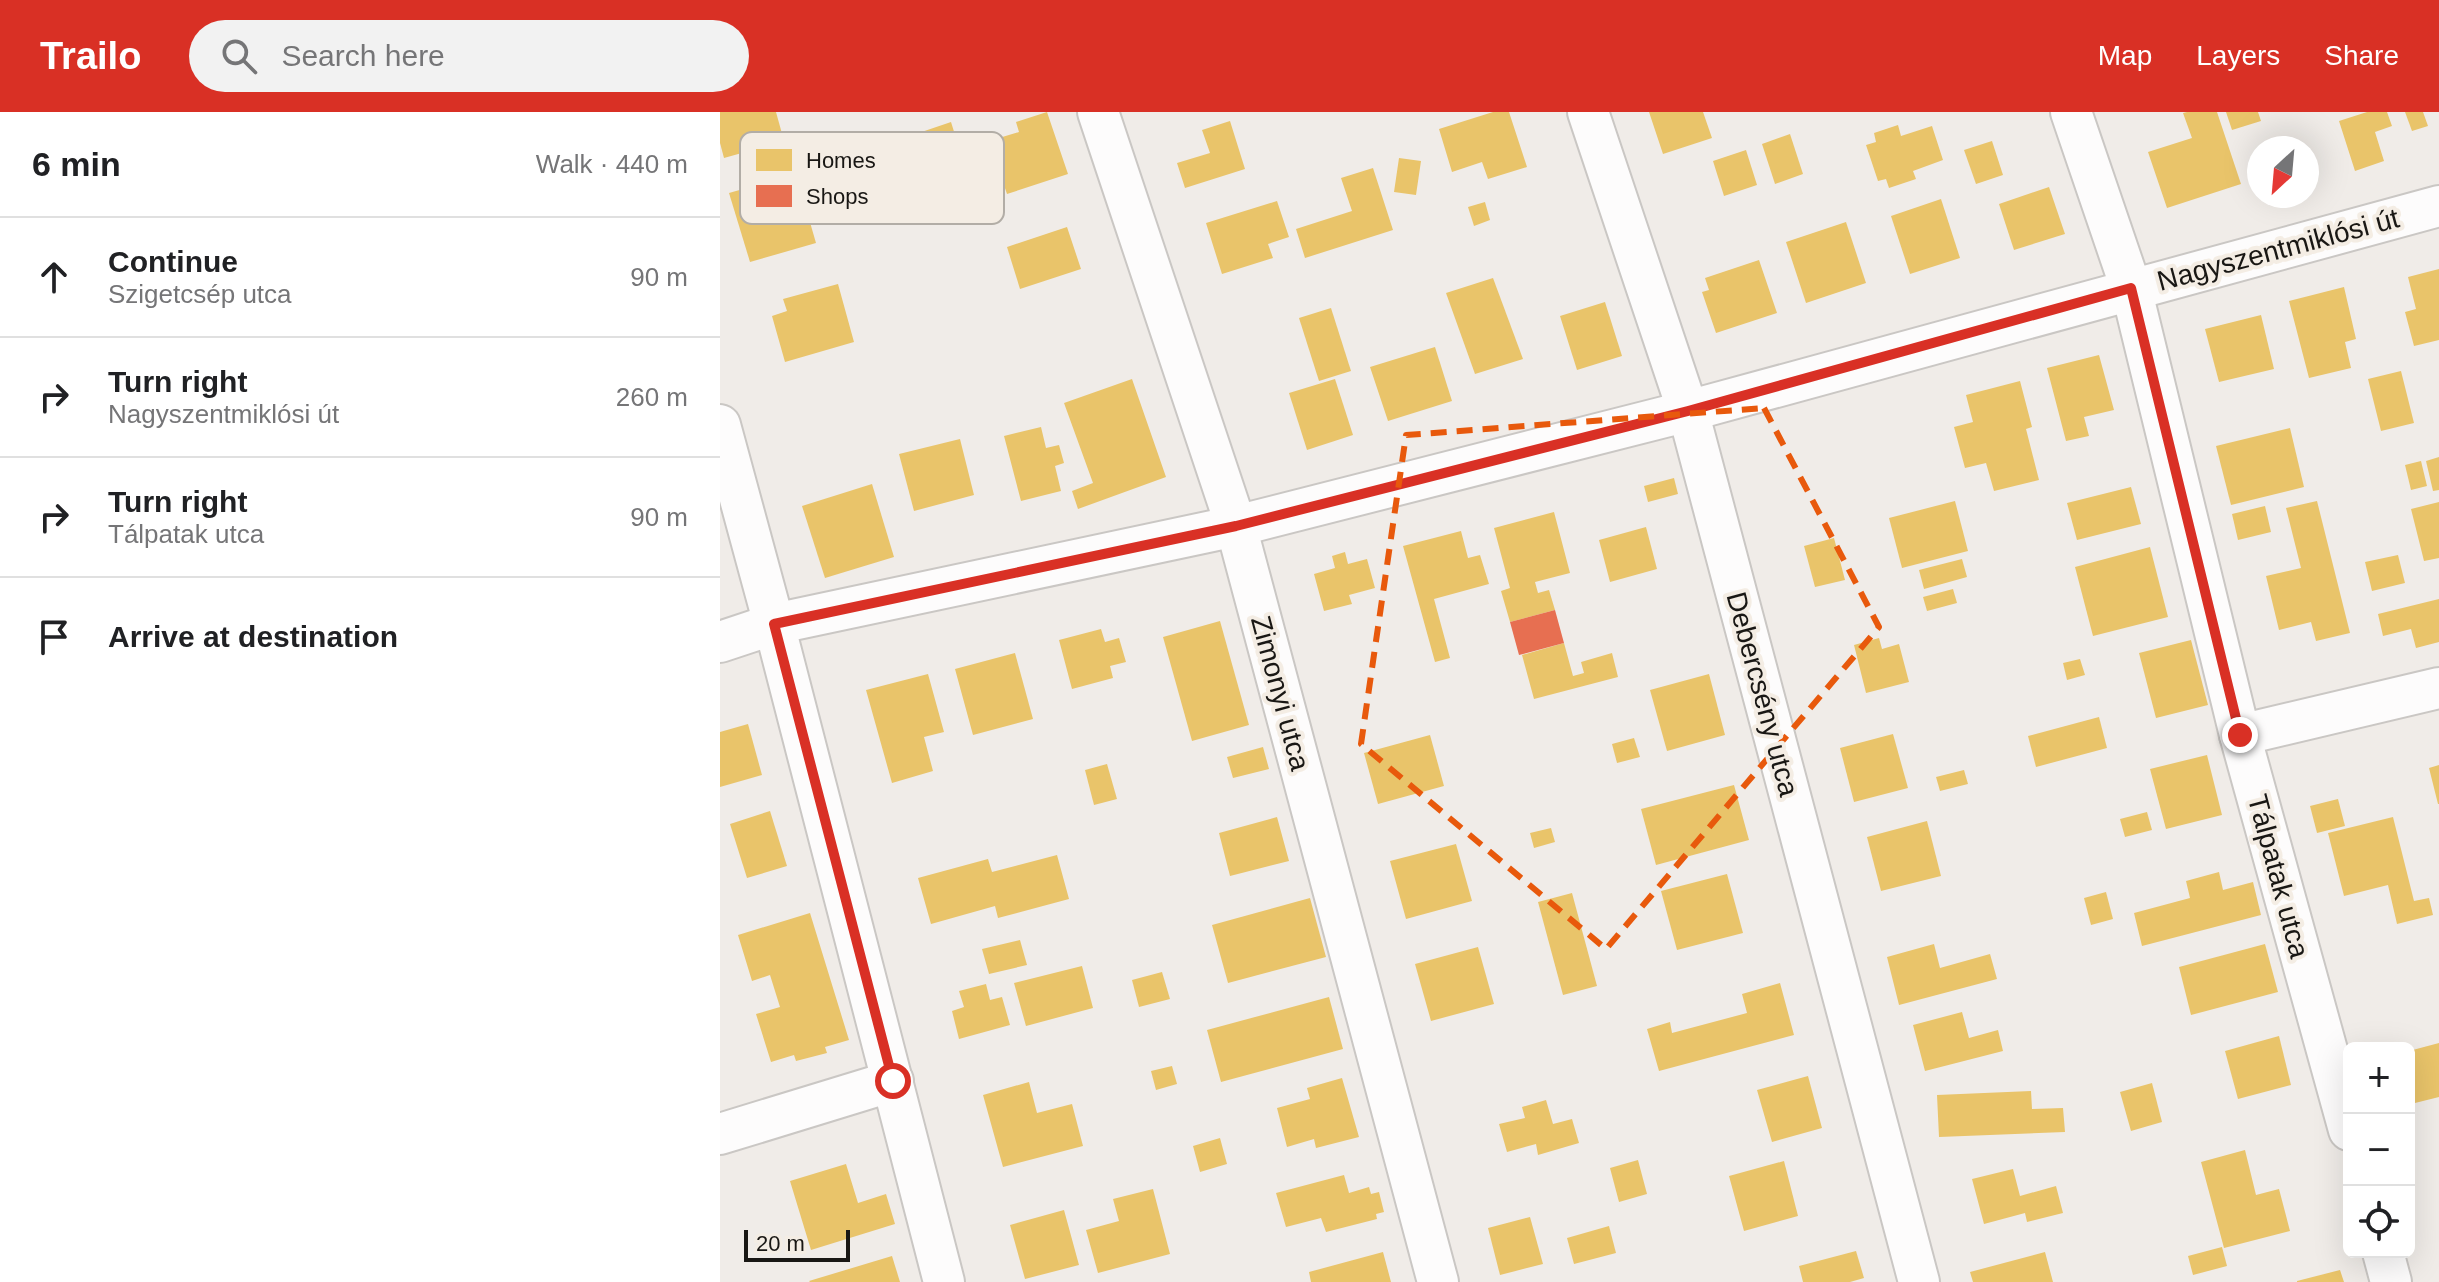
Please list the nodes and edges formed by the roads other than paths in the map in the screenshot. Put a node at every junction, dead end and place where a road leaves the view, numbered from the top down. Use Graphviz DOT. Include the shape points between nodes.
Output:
graph roads {
  1 [pos="1098,112"];
  2 [pos="1588,112"];
  3 [pos="2071,112"];
  4 [pos="2439,206"];
  5 [pos="2131,288"];
  6 [pos="1688,411"];
  7 [pos="720,425"];
  8 [pos="1236,526"];
  9 [pos="774,624"];
  10 [pos="720,642"];
  11 [pos="2439,688"];
  12 [pos="2240,735"];
  13 [pos="893,1081"];
  14 [pos="2345,1114"];
  15 [pos="720,1134"];
  16 [pos="2385,1258"];
  17 [pos="944,1282"];
  18 [pos="1438,1282"];
  19 [pos="1919,1282"];
  20 [pos="2391,1282"];
  1 -- 8 [label="street, Zimonyi utca"];
  2 -- 6 [label="street, Debercsény utca"];
  3 -- 5 [label="street, Tálpatak utca"];
  4 -- 5 [label="street, Nagyszentmiklósi út"];
  5 -- 6 [label="street, Nagyszentmiklósi út"];
  5 -- 12 [label="street, Tálpatak utca"];
  6 -- 8 [label="street, Nagyszentmiklósi út"];
  6 -- 19 [label="street, Debercsény utca"];
  7 -- 9 [label="street"];
  8 -- 9 [label="street, Nagyszentmiklósi út"];
  8 -- 18 [label="street, Zimonyi utca"];
  9 -- 10 [label="street, Nagyszentmiklósi út"];
  9 -- 13 [label="street"];
  11 -- 12 [label="street"];
  12 -- 14 [label="street, Tálpatak utca"];
  13 -- 15 [label="street"];
  13 -- 17 [label="street"];
  16 -- 20 [label="street"];
}
